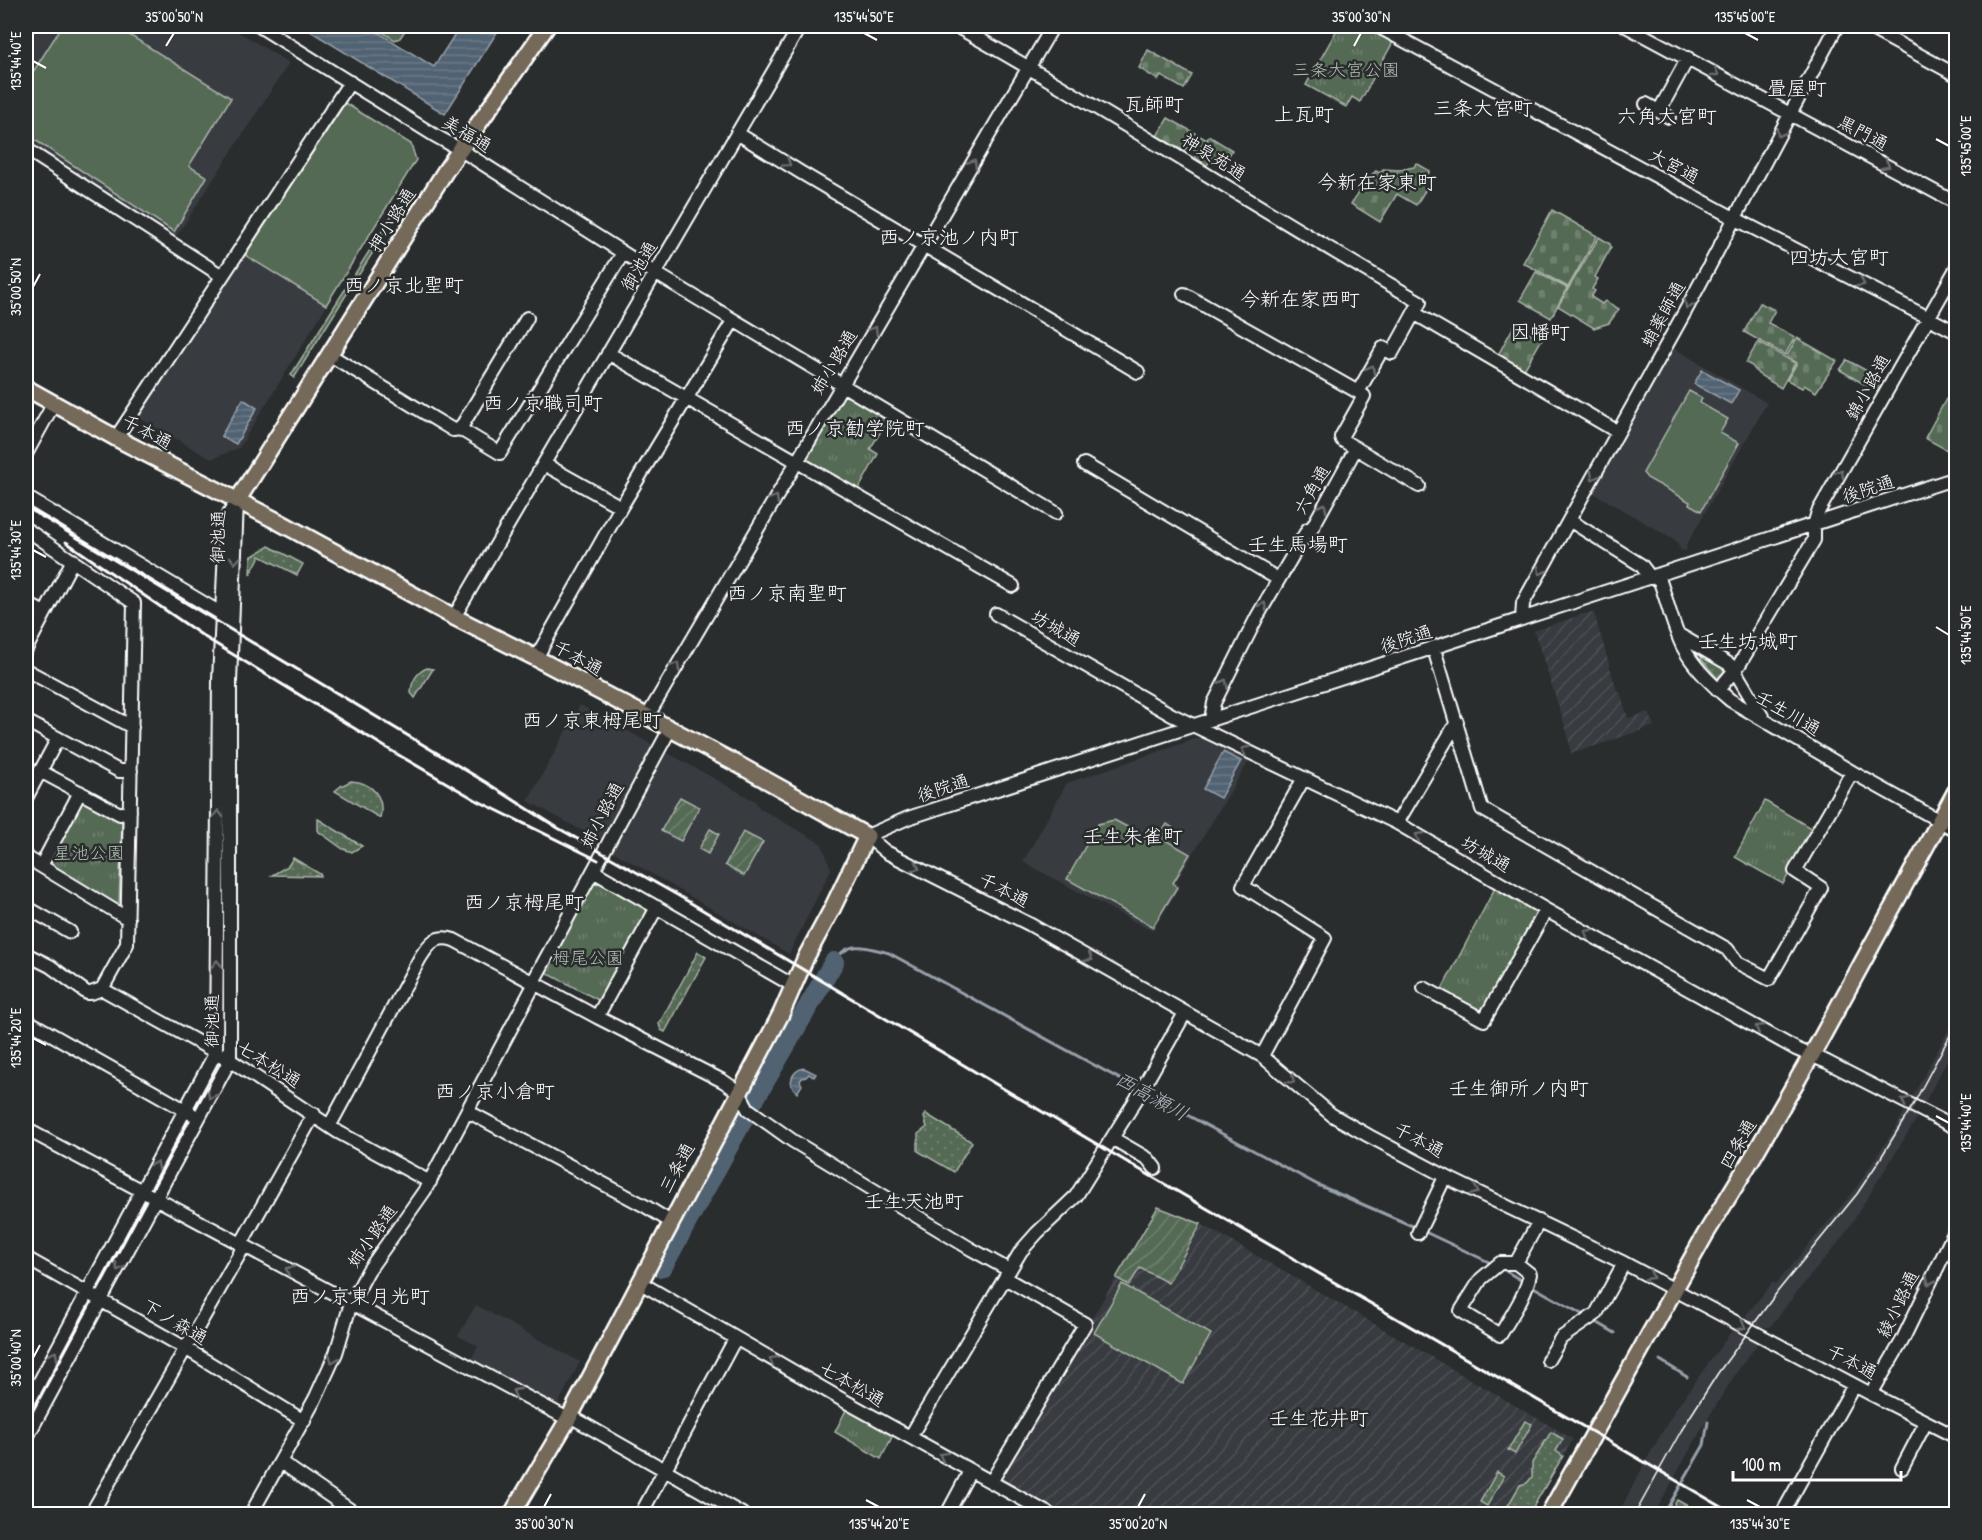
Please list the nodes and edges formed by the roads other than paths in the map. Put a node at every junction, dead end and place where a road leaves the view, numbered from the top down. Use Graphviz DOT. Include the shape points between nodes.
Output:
graph roads {
  1 [pos="259,26"];
  2 [pos="547,26"];
  3 [pos="800,26"];
  4 [pos="956,26"];
  5 [pos="1053,26"];
  6 [pos="1377,26"];
  7 [pos="1626,26"];
  8 [pos="1837,26"];
  9 [pos="1866,26"];
  10 [pos="1688,58"];
  11 [pos="1030,67"];
  12 [pos="1956,75"];
  13 [pos="350,82"];
  14 [pos="1646,104"];
  15 [pos="1790,114"];
  16 [pos="737,133"];
  17 [pos="26,149"];
  18 [pos="461,150"];
  19 [pos="1956,203"];
  20 [pos="1734,218"];
  21 [pos="925,244"];
  22 [pos="623,253"];
  23 [pos="1956,269"];
  24 [pos="655,273"];
  25 [pos="222,276"];
  26 [pos="1184,294"];
  27 [pos="1417,308"];
  28 [pos="1928,317"];
  29 [pos="527,318"];
  30 [pos="733,321"];
  31 [pos="1956,332"];
  32 [pos="608,353"];
  33 [pos="330,355"];
  34 [pos="1138,372"];
  35 [pos="842,385"];
  36 [pos="26,388"];
  37 [pos="1358,392"];
  38 [pos="686,399"];
  39 [pos="54,403"];
  40 [pos="460,429"];
  41 [pos="1618,432"];
  42 [pos="116,438"];
  43 [pos="1356,448"];
  44 [pos="26,454"];
  45 [pos="797,462"];
  46 [pos="544,464"];
  47 [pos="1084,464"];
  48 [pos="1956,478"];
  49 [pos="1419,486"];
  50 [pos="26,497"];
  51 [pos="237,501"];
  52 [pos="621,507"];
  53 [pos="1056,513"];
  54 [pos="1569,520"];
  55 [pos="1814,525"];
  56 [pos="26,529"];
  57 [pos="73,560"];
  58 [pos="1654,577"];
  59 [pos="1278,579"];
  60 [pos="1013,586"];
  61 [pos="26,603"];
  62 [pos="44,613"];
  63 [pos="222,614"];
  64 [pos="996,614"];
  65 [pos="454,617"];
  66 [pos="1522,619"];
  67 [pos="1679,635"];
  68 [pos="26,649"];
  69 [pos="1434,649"];
  70 [pos="536,658"];
  71 [pos="26,670"];
  72 [pos="1735,671"];
  73 [pos="1718,690"];
  74 [pos="647,717"];
  75 [pos="1211,719"];
  76 [pos="1764,720"];
  77 [pos="26,721"];
  78 [pos="1457,722"];
  79 [pos="1193,725"];
  80 [pos="132,727"];
  81 [pos="670,729"];
  82 [pos="58,738"];
  83 [pos="40,771"];
  84 [pos="131,771"];
  85 [pos="1852,772"];
  86 [pos="1304,778"];
  87 [pos="1956,791"];
  88 [pos="80,792"];
  89 [pos="26,798"];
  90 [pos="130,811"];
  91 [pos="1941,822"];
  92 [pos="1397,823"];
  93 [pos="1956,830"];
  94 [pos="867,836"];
  95 [pos="26,857"];
  96 [pos="41,866"];
  97 [pos="593,871"];
  98 [pos="217,873"];
  99 [pos="231,873"];
  100 [pos="26,907"];
  101 [pos="657,907"];
  102 [pos="1546,910"];
  103 [pos="128,919"];
  104 [pos="70,932"];
  105 [pos="26,954"];
  106 [pos="534,983"];
  107 [pos="794,986"];
  108 [pos="1424,988"];
  109 [pos="102,989"];
  110 [pos="1185,1013"];
  111 [pos="597,1017"];
  112 [pos="26,1020"];
  113 [pos="216,1052"];
  114 [pos="1262,1056"];
  115 [pos="1810,1056"];
  116 [pos="230,1060"];
  117 [pos="739,1092"];
  118 [pos="185,1111"];
  119 [pos="467,1111"];
  120 [pos="314,1114"];
  121 [pos="198,1118"];
  122 [pos="330,1125"];
  123 [pos="1956,1128"];
  124 [pos="26,1129"];
  125 [pos="1112,1138"];
  126 [pos="1155,1168"];
  127 [pos="1445,1177"];
  128 [pos="430,1182"];
  129 [pos="142,1191"];
  130 [pos="156,1199"];
  131 [pos="1539,1221"];
  132 [pos="671,1222"];
  133 [pos="1421,1227"];
  134 [pos="1956,1229"];
  135 [pos="243,1245"];
  136 [pos="26,1258"];
  137 [pos="1516,1263"];
  138 [pos="1624,1263"];
  139 [pos="1007,1274"];
  140 [pos="639,1282"];
  141 [pos="1675,1290"];
  142 [pos="87,1293"];
  143 [pos="100,1300"];
  144 [pos="351,1303"];
  145 [pos="735,1339"];
  146 [pos="185,1348"];
  147 [pos="1548,1360"];
  148 [pos="1854,1385"];
  149 [pos="1871,1395"];
  150 [pos="26,1407"];
  151 [pos="569,1418"];
  152 [pos="304,1421"];
  153 [pos="1926,1422"];
  154 [pos="910,1437"];
  155 [pos="1956,1437"];
  156 [pos="26,1439"];
  157 [pos="282,1463"];
  158 [pos="1902,1468"];
  159 [pos="665,1470"];
  160 [pos="970,1471"];
  161 [pos="991,1482"];
  162 [pos="91,1515"];
  163 [pos="251,1515"];
  164 [pos="356,1515"];
  165 [pos="512,1515"];
  166 [pos="641,1515"];
  167 [pos="742,1515"];
  168 [pos="947,1515"];
  169 [pos="1049,1515"];
  170 [pos="1549,1515"];
  171 [pos="1782,1515"];
  1 -- 13 [label="street, 美福通"];
  2 -- 18 [label="main road, 押小路通"];
  3 -- 16 [label="street, 御池通"];
  4 -- 11 [label="street, 神泉苑通"];
  5 -- 11 [label="street, 姉小路通"];
  6 -- 20 [label="street, 大宮通"];
  7 -- 10 [label="street, 黒門通"];
  8 -- 15 [label="street, 蛸薬師通"];
  9 -- 12 [label="street"];
  10 -- 14 [label="street" via="1664,114"];
  10 -- 15 [label="street, 黒門通, one-way"];
  21 -- 11 [label="street, 姉小路通, one-way"];
  11 -- 27 [label="street, 神泉苑通"];
  13 -- 18 [label="street, 美福通"];
  13 -- 25 [label="street"];
  15 -- 19 [label="street, 黒門通, one-way"];
  15 -- 20 [label="street, 蛸薬師通, one-way"];
  16 -- 21 [label="street, one-way"];
  16 -- 24 [label="street, 御池通"];
  17 -- 25 [label="street"];
  18 -- 22 [label="street, 美福通"];
  18 -- 33 [label="main road, 押小路通"];
  20 -- 28 [label="street, 大宮通, one-way"];
  20 -- 41 [label="street, 蛸薬師通, one-way"];
  21 -- 34 [label="street"];
  35 -- 21 [label="street, 姉小路通, one-way"];
  22 -- 24 [label="street, 美福通"];
  22 -- 40 [label="street" via="500,453"];
  23 -- 28 [label="street, 錦小路通"];
  24 -- 30 [label="street, 美福通"];
  24 -- 32 [label="street, 御池通"];
  25 -- 42 [label="street"];
  26 -- 37 [label="street"];
  37 -- 27 [label="street, one-way" via="1383,348 1392,353"];
  27 -- 41 [label="street, 神泉苑通"];
  28 -- 31 [label="street, 大宮通"];
  55 -- 28 [label="street, 錦小路通, one-way"];
  29 -- 40 [label="street"];
  30 -- 35 [label="street, 美福通"];
  30 -- 38 [label="street"];
  32 -- 38 [label="street"];
  32 -- 46 [label="street, 御池通"];
  33 -- 40 [label="street" via="453,430"];
  33 -- 51 [label="main road, 押小路通"];
  35 -- 45 [label="street, 姉小路通"];
  35 -- 53 [label="street, 美福通"];
  36 -- 39 [label="main road, 千本通"];
  37 -- 43 [label="street" via="1364,396 1341,436 1341,440"];
  38 -- 45 [label="street"];
  38 -- 52 [label="street"];
  39 -- 42 [label="main road, 千本通"];
  39 -- 44 [label="street"];
  41 -- 54 [label="street, 蛸薬師通, one-way"];
  42 -- 51 [label="main road, 千本通"];
  43 -- 49 [label="street"];
  59 -- 43 [label="street, 六角通, one-way" via="1308,529 1311,530"];
  45 -- 60 [label="street"];
  74 -- 45 [label="street, 姉小路通, one-way"];
  46 -- 52 [label="street"];
  46 -- 65 [label="street, 御池通"];
  47 -- 59 [label="street"];
  48 -- 55 [label="street, 後院通"];
  50 -- 63 [label="street"];
  51 -- 63 [label="street, 御池通" via="227,517"];
  51 -- 65 [label="main road, 千本通"];
  51 -- 99 [label="street, 御池通, one-way" via="230,682"];
  52 -- 70 [label="street"];
  54 -- 58 [label="street"];
  54 -- 66 [label="street, 蛸薬師通, one-way" via="1523,603"];
  55 -- 58 [label="street, 後院通"];
  55 -- 72 [label="street, 錦小路通" via="1814,540"];
  56 -- 57 [label="street"];
  57 -- 62 [label="street"];
  57 -- 80 [label="street" via="134,603"];
  58 -- 66 [label="street, 後院通"];
  58 -- 67 [label="street, 壬生川通"];
  75 -- 59 [label="street, 六角通, one-way" via="1214,703"];
  61 -- 62 [label="street"];
  62 -- 68 [label="street"];
  98 -- 63 [label="street, 御池通, one-way"];
  64 -- 79 [label="street, 坊城通"];
  65 -- 70 [label="main road, 千本通"];
  66 -- 69 [label="street, 後院通"];
  67 -- 72 [label="street"];
  67 -- 73 [label="street, 壬生川通" via="1693,662"];
  69 -- 75 [label="street, 後院通"];
  69 -- 78 [label="street"];
  70 -- 74 [label="main road, 千本通"];
  71 -- 80 [label="street"];
  72 -- 73 [label="street, 錦小路通"];
  72 -- 76 [label="street"];
  73 -- 76 [label="street, 壬生川通"];
  74 -- 81 [label="main road, 千本通"];
  75 -- 79 [label="street, 後院通"];
  76 -- 85 [label="street, 壬生川通"];
  77 -- 82 [label="street"];
  78 -- 85 [label="street" via="1482,809 1727,949 1738,963 1769,980 1821,888 1795,871"];
  78 -- 92 [label="street"];
  86 -- 79 [label="street, 坊城通, one-way"];
  79 -- 94 [label="street, 後院通" via="908,818"];
  80 -- 84 [label="street"];
  81 -- 94 [label="main road, 千本通"];
  81 -- 97 [label="street, 姉小路通"];
  82 -- 83 [label="street"];
  82 -- 84 [label="street" via="119,771"];
  83 -- 88 [label="street"];
  83 -- 89 [label="street"];
  84 -- 90 [label="street"];
  85 -- 91 [label="street, 壬生川通"];
  86 -- 92 [label="street, 坊城通"];
  86 -- 114 [label="street" via="1243,886 1325,938"];
  87 -- 91 [label="main road, 四条通"];
  88 -- 90 [label="street" via="120,813"];
  88 -- 96 [label="street"];
  90 -- 103 [label="street"];
  91 -- 93 [label="street, 壬生川通"];
  91 -- 115 [label="main road, 四条通"];
  102 -- 92 [label="street, 坊城通, one-way"];
  94 -- 107 [label="main road, 三条通"];
  94 -- 110 [label="street, 千本通, one-way" via="886,852 1029,924"];
  95 -- 96 [label="street"];
  96 -- 103 [label="street"];
  97 -- 101 [label="street"];
  97 -- 106 [label="street, 姉小路通"];
  98 -- 99 [label="street"];
  113 -- 98 [label="street, 御池通, one-way"];
  99 -- 116 [label="street, 御池通"];
  100 -- 104 [label="street"];
  101 -- 107 [label="street"];
  101 -- 111 [label="street"];
  102 -- 108 [label="street" via="1484,1020"];
  115 -- 102 [label="street, 坊城通, one-way"];
  103 -- 109 [label="street" via="127,944"];
  105 -- 109 [label="street, 七本松通" via="87,993"];
  106 -- 111 [label="street"];
  106 -- 119 [label="street, 姉小路通"];
  106 -- 122 [label="street" via="454,939 435,939 420,958"];
  107 -- 117 [label="main road, 三条通"];
  109 -- 113 [label="street, 七本松通"];
  110 -- 114 [label="street, 千本通"];
  110 -- 125 [label="street"];
  111 -- 117 [label="street"];
  112 -- 118 [label="street"];
  113 -- 116 [label="street, 七本松通"];
  113 -- 118 [label="street, 御池通"];
  114 -- 127 [label="street, 千本通, one-way" via="1332,1114"];
  123 -- 115 [label="street, 坊城通, one-way"];
  115 -- 141 [label="main road, 四条通"];
  116 -- 120 [label="street, 七本松通"];
  116 -- 121 [label="street, 御池通, one-way"];
  117 -- 132 [label="main road, 三条通"];
  117 -- 139 [label="street" via="748,1109 793,1141"];
  118 -- 121 [label="street"];
  129 -- 118 [label="street, 御池通, one-way"];
  119 -- 128 [label="street, 姉小路通"];
  119 -- 132 [label="street"];
  120 -- 122 [label="street, 七本松通"];
  120 -- 135 [label="street"];
  121 -- 130 [label="street, 御池通"];
  122 -- 128 [label="street, 七本松通"];
  124 -- 129 [label="street"];
  125 -- 126 [label="street" via="1148,1159"];
  125 -- 139 [label="street" via="1076,1196 1028,1242"];
  127 -- 131 [label="street, 千本通, one-way"];
  127 -- 133 [label="street"];
  128 -- 144 [label="street, 姉小路通" via="368,1271"];
  129 -- 130 [label="street"];
  129 -- 142 [label="street, 御池通"];
  130 -- 135 [label="street"];
  130 -- 143 [label="street, 御池通, one-way"];
  131 -- 137 [label="street"];
  131 -- 138 [label="street, 千本通"];
  132 -- 140 [label="main road, 三条通"];
  134 -- 149 [label="street, 綾小路通, one-way"];
  144 -- 135 [label="street, one-way"];
  135 -- 146 [label="street"];
  136 -- 142 [label="street, 下ノ森通"];
  137 -- 137 [label="street" via="1530,1274 1500,1335 1461,1311 1481,1279 1496,1266"];
  138 -- 141 [label="street, 千本通, one-way"];
  138 -- 147 [label="street" via="1596,1314 1561,1338"];
  139 -- 154 [label="street"];
  139 -- 161 [label="street" via="1085,1324"];
  140 -- 145 [label="street, 七本松通"];
  140 -- 151 [label="main road, 三条通"];
  141 -- 148 [label="street, 千本通, one-way"];
  141 -- 170 [label="main road, 四条通"];
  142 -- 143 [label="street, 下ノ森通"];
  150 -- 142 [label="street, 御池通, one-way"];
  143 -- 146 [label="street, 下ノ森通"];
  143 -- 156 [label="street, 御池通"];
  151 -- 144 [label="street, one-way"];
  144 -- 152 [label="street, 姉小路通, one-way" via="336,1353"];
  154 -- 145 [label="street, 七本松通, one-way"];
  145 -- 159 [label="street"];
  146 -- 152 [label="street, 下ノ森通"];
  146 -- 162 [label="street"];
  148 -- 149 [label="street, 千本通"];
  148 -- 171 [label="street"];
  149 -- 153 [label="street, 千本通"];
  151 -- 159 [label="street"];
  151 -- 165 [label="main road, 三条通"];
  152 -- 157 [label="street, 姉小路通"];
  153 -- 155 [label="street, 千本通"];
  153 -- 158 [label="street"];
  160 -- 154 [label="street, 七本松通, one-way"];
  157 -- 163 [label="street, 姉小路通"];
  157 -- 164 [label="street"];
  159 -- 166 [label="street"];
  159 -- 167 [label="street"];
  160 -- 161 [label="street, 七本松通"];
  160 -- 168 [label="street"];
  161 -- 169 [label="street, 七本松通"];
}
